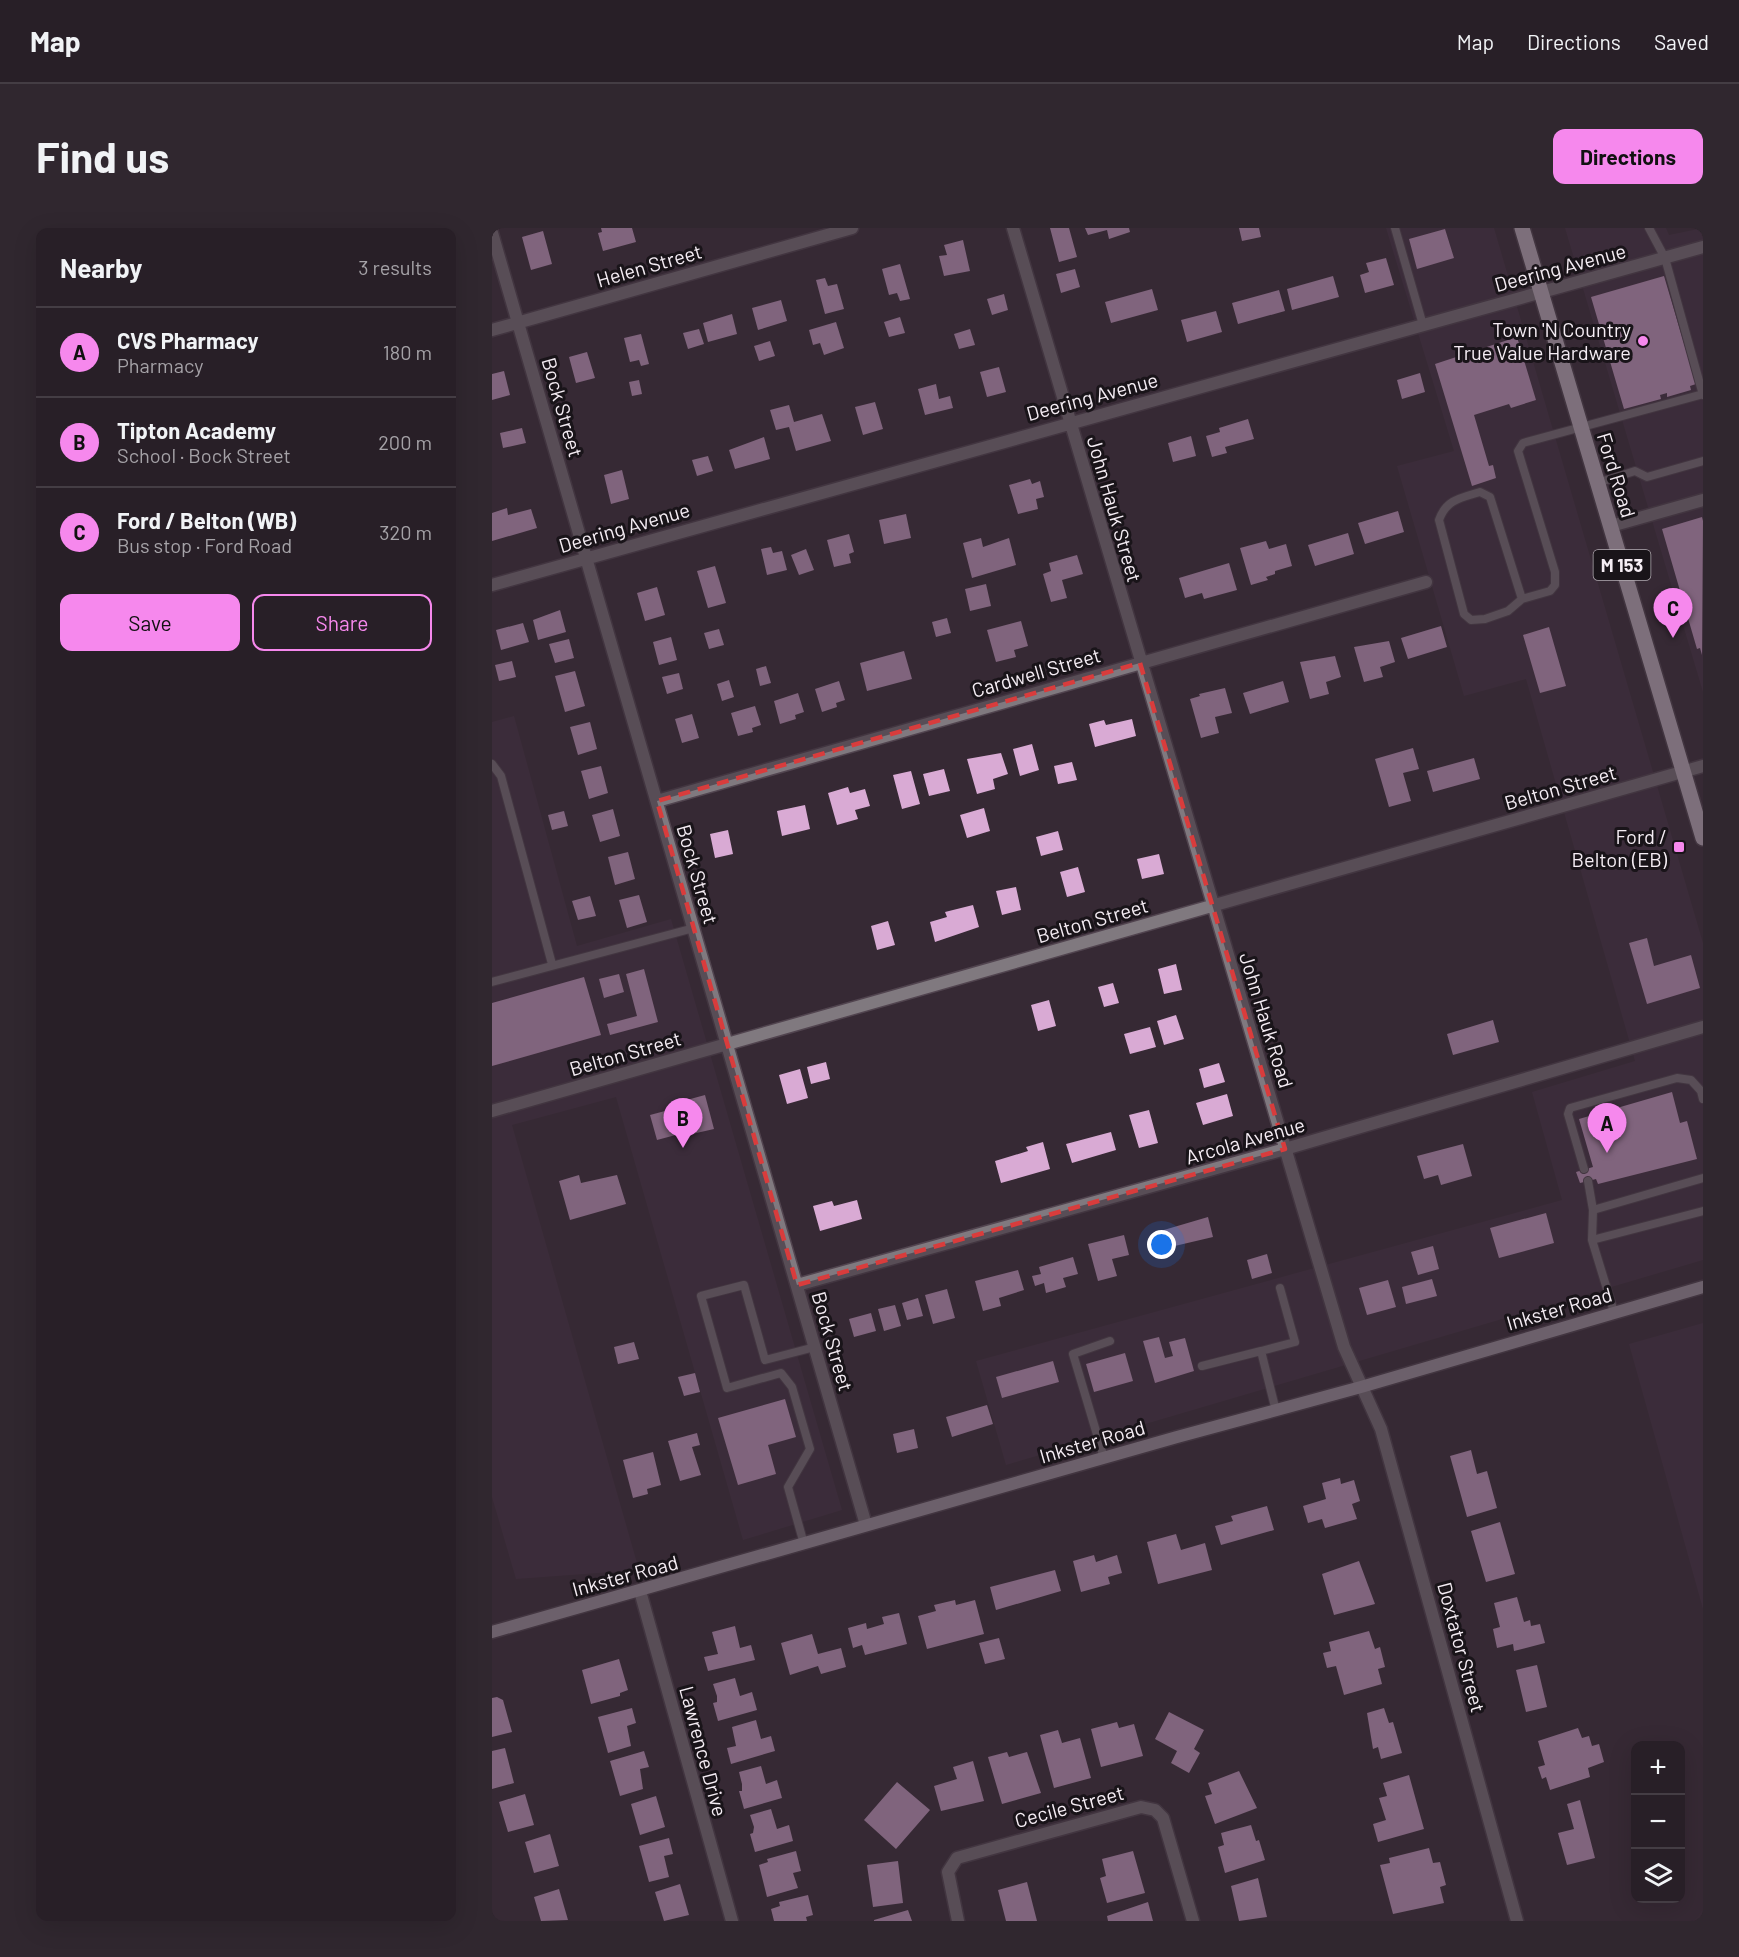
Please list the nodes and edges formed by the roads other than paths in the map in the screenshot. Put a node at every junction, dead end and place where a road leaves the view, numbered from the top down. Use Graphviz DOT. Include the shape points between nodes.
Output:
graph roads {
  1 [pos="852,228"];
  2 [pos="1012,228"];
  3 [pos="1395,228"];
  4 [pos="1522,228"];
  5 [pos="1649,228"];
  6 [pos="492,233"];
  7 [pos="1703,248"];
  8 [pos="1665,258"];
  9 [pos="1541,291"];
  10 [pos="517,321"];
  11 [pos="1423,325"];
  12 [pos="492,330"];
  13 [pos="1703,394"];
  14 [pos="1069,423"];
  15 [pos="1581,429"];
  16 [pos="1703,461"];
  17 [pos="1598,483"];
  18 [pos="1703,500"];
  19 [pos="1611,526"];
  20 [pos="586,558"];
  21 [pos="1426,582"];
  22 [pos="492,585"];
  23 [pos="1522,599"];
  24 [pos="1140,663"];
  25 [pos="492,764"];
  26 [pos="1703,766"];
  27 [pos="1684,772"];
  28 [pos="657,801"];
  29 [pos="1703,838"];
  30 [pos="1212,906"];
  31 [pos="694,928"];
  32 [pos="552,964"];
  33 [pos="492,982"];
  34 [pos="1703,1027"];
  35 [pos="728,1045"];
  36 [pos="1702,1094"];
  37 [pos="492,1111"];
  38 [pos="1285,1149"];
  39 [pos="1584,1169"];
  40 [pos="1703,1178"];
  41 [pos="1588,1181"];
  42 [pos="1593,1210"];
  43 [pos="1703,1211"];
  44 [pos="1592,1240"];
  45 [pos="797,1285"];
  46 [pos="1280,1288"];
  47 [pos="1703,1288"];
  48 [pos="1614,1312"];
  49 [pos="1110,1341"];
  50 [pos="814,1347"];
  51 [pos="1261,1351"];
  52 [pos="765,1360"];
  53 [pos="1202,1366"];
  54 [pos="770,1377"];
  55 [pos="1361,1387"];
  56 [pos="1276,1411"];
  57 [pos="1104,1458"];
  58 [pos="866,1526"];
  59 [pos="804,1544"];
  60 [pos="640,1591"];
  61 [pos="492,1632"];
  62 [pos="732,1921"];
  63 [pos="958,1921"];
  64 [pos="1193,1921"];
  65 [pos="1517,1921"];
  1 -- 10 [label="street, Helen Street"];
  2 -- 14 [label="street, John Hauk Street"];
  3 -- 11 [label="lane"];
  4 -- 9 [label="main road, Ford Road / M 153"];
  5 -- 8 [label="lane"];
  6 -- 10 [label="street, Bock Street"];
  7 -- 8 [label="street, Deering Avenue"];
  8 -- 9 [label="street, Deering Avenue"];
  8 -- 13 [label="lane"];
  9 -- 11 [label="street, Deering Avenue"];
  9 -- 15 [label="main road, Ford Road / M 153"];
  10 -- 12 [label="street, Helen Street"];
  10 -- 20 [label="street, Bock Street"];
  11 -- 14 [label="street, Deering Avenue"];
  13 -- 15 [label="lane"];
  14 -- 20 [label="street, Deering Avenue"];
  14 -- 24 [label="street, John Hauk Street"];
  15 -- 17 [label="main road, Ford Road / M 153"];
  15 -- 23 [label="lane" via="1523,442 1518,451 1556,585 1550,591"];
  16 -- 17 [label="lane" via="1647,477 1635,471"];
  17 -- 19 [label="main road, Ford Road / M 153"];
  18 -- 19 [label="street"];
  19 -- 27 [label="main road, Ford Road / M 153"];
  20 -- 22 [label="street, Deering Avenue"];
  20 -- 28 [label="street, Bock Street"];
  21 -- 24 [label="street, Cardwell Street"];
  23 -- 23 [label="lane" via="1508,611 1485,619 1471,620 1464,614 1439,520 1443,508 1480,492 1490,497"];
  24 -- 28 [label="street, Cardwell Street"];
  24 -- 30 [label="street, John Hauk Road"];
  25 -- 32 [label="lane" via="501,776"];
  26 -- 27 [label="street, Belton Street"];
  27 -- 29 [label="main road, Ford Road / M 153"];
  27 -- 30 [label="street, Belton Street"];
  28 -- 31 [label="street, Bock Street"];
  30 -- 35 [label="street, Belton Street"];
  30 -- 38 [label="street, John Hauk Road"];
  31 -- 32 [label="lane"];
  31 -- 35 [label="street, Bock Street"];
  32 -- 33 [label="lane"];
  34 -- 38 [label="street, Arcola Avenue"];
  35 -- 37 [label="street, Belton Street"];
  35 -- 45 [label="street, Bock Street"];
  36 -- 39 [label="lane" via="1691,1080 1677,1078 1570,1108 1568,1114"];
  38 -- 45 [label="street, Arcola Avenue"];
  38 -- 55 [label="street, John Hauk Road" via="1347,1357"];
  40 -- 42 [label="lane"];
  41 -- 42 [label="lane"];
  42 -- 44 [label="lane"];
  43 -- 44 [label="lane"];
  44 -- 48 [label="lane"];
  45 -- 50 [label="street, Bock Street"];
  46 -- 51 [label="lane" via="1295,1342"];
  47 -- 48 [label="main road, Inkster Road"];
  48 -- 55 [label="main road, Inkster Road"];
  49 -- 57 [label="lane" via="1073,1354"];
  50 -- 52 [label="lane"];
  50 -- 58 [label="street, Bock Street"];
  51 -- 53 [label="lane"];
  51 -- 56 [label="lane"];
  52 -- 54 [label="lane"];
  52 -- 54 [label="lane" via="744,1285 701,1296 727,1388"];
  54 -- 59 [label="lane" via="781,1373 792,1387 810,1449 788,1487"];
  55 -- 56 [label="main road, Inkster Road"];
  55 -- 65 [label="street, Doxtator Street" via="1381,1429"];
  56 -- 57 [label="main road, Inkster Road"];
  57 -- 58 [label="main road, Inkster Road"];
  58 -- 59 [label="main road, Inkster Road"];
  59 -- 60 [label="main road, Inkster Road"];
  60 -- 61 [label="main road, Inkster Road"];
  60 -- 62 [label="street, Lawrence Drive"];
  63 -- 64 [label="street, Cecile Street" via="948,1878 951,1864 957,1858 1146,1807 1163,1818"];
}
